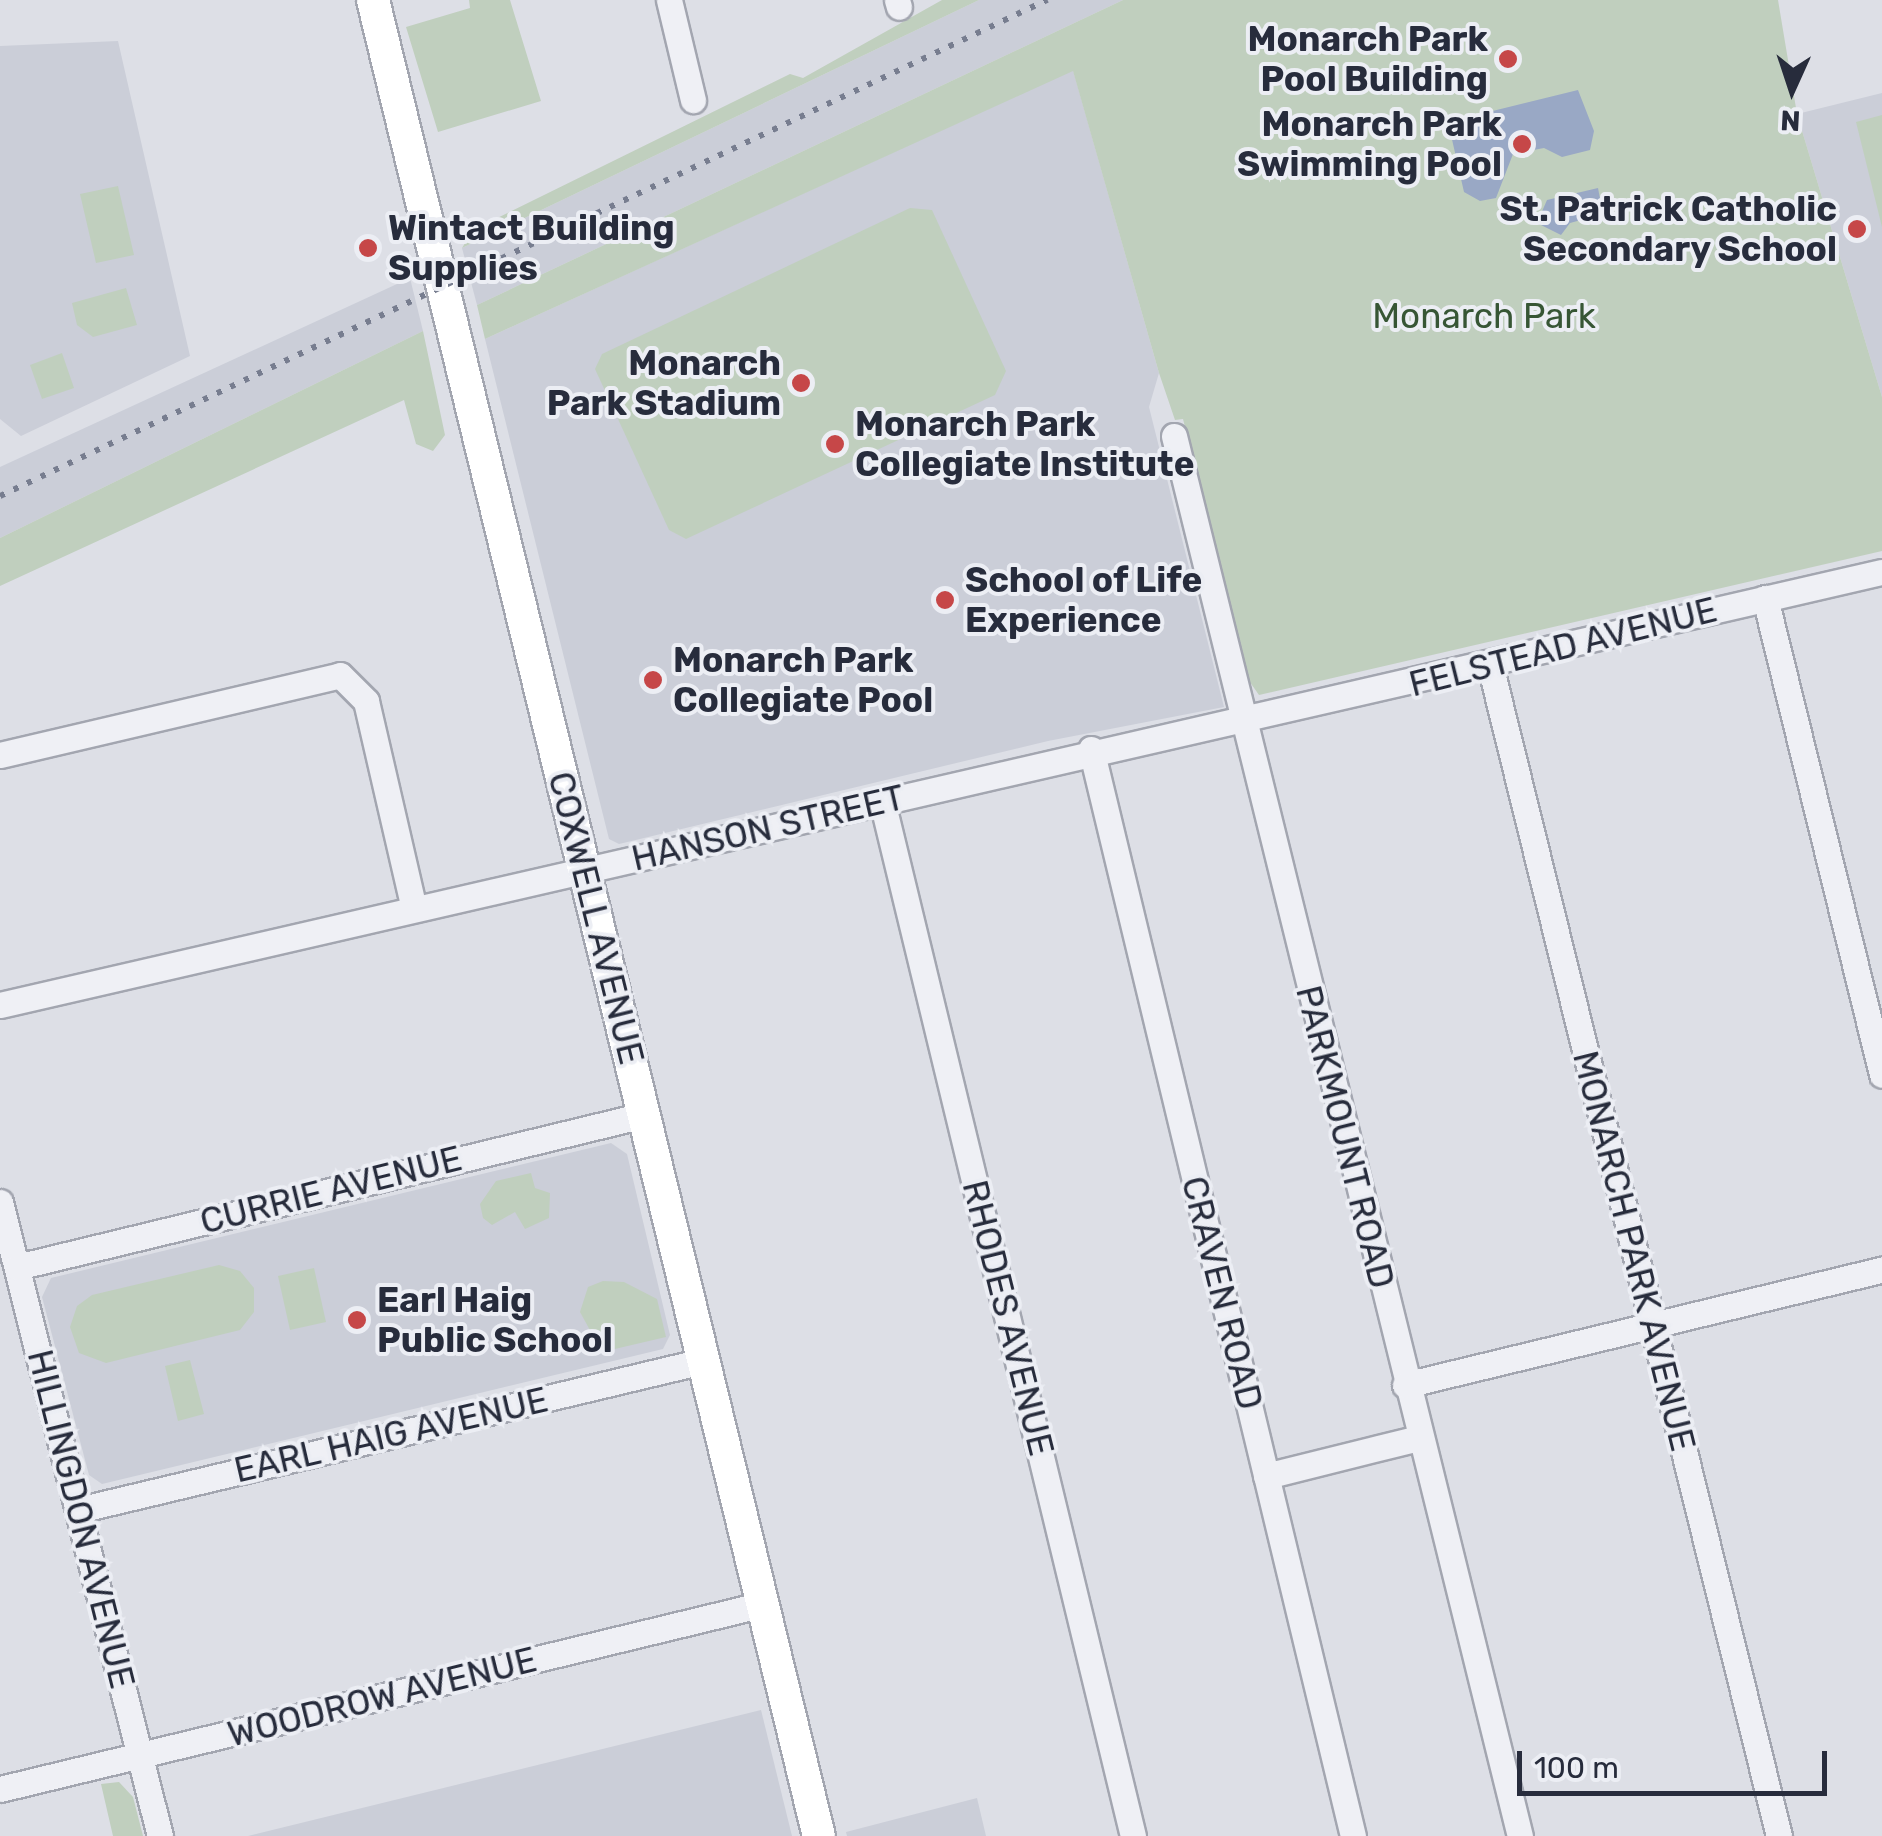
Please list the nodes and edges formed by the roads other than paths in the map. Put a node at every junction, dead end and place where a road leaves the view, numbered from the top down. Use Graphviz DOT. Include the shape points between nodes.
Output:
graph roads {
  1 [pos="373,0"];
  2 [pos="669,0"];
  3 [pos="694,100"];
  4 [pos="1174,436"];
  5 [pos="1882,572"];
  6 [pos="1766,598"];
  7 [pos="1490,665"];
  8 [pos="1244,717"];
  9 [pos="1090,750"];
  10 [pos="0,755"];
  11 [pos="882,801"];
  12 [pos="584,871"];
  13 [pos="414,909"];
  14 [pos="0,1005"];
  15 [pos="1882,1074"];
  16 [pos="644,1115"];
  17 [pos="0,1202"];
  18 [pos="17,1267"];
  19 [pos="1882,1270"];
  20 [pos="1652,1326"];
  21 [pos="703,1362"];
  22 [pos="1405,1386"];
  23 [pos="1418,1438"];
  24 [pos="1266,1476"];
  25 [pos="78,1510"];
  26 [pos="764,1604"];
  27 [pos="141,1756"];
  28 [pos="0,1789"];
  29 [pos="160,1836"];
  30 [pos="820,1836"];
  31 [pos="1133,1836"];
  32 [pos="1353,1836"];
  33 [pos="1520,1836"];
  34 [pos="1778,1836"];
  1 -- 12 [label="main road, COXWELL AVENUE"];
  2 -- 3 [label="street"];
  4 -- 8 [label="street, PARKMOUNT ROAD"];
  5 -- 6 [label="street, FELSTEAD AVENUE"];
  6 -- 7 [label="street, FELSTEAD AVENUE"];
  6 -- 15 [label="street"];
  7 -- 8 [label="street, FELSTEAD AVENUE" via="1274,716"];
  7 -- 20 [label="street, MONARCH PARK AVENUE"];
  8 -- 9 [label="street, HANSON STREET"];
  8 -- 22 [label="street, PARKMOUNT ROAD"];
  9 -- 11 [label="street, HANSON STREET"];
  9 -- 24 [label="street, CRAVEN ROAD"];
  10 -- 13 [label="street" via="340,675 366,701"];
  11 -- 12 [label="street, HANSON STREET"];
  11 -- 31 [label="street, RHODES AVENUE"];
  12 -- 13 [label="street, HANSON STREET"];
  12 -- 16 [label="main road, COXWELL AVENUE"];
  13 -- 14 [label="street, HANSON STREET"];
  16 -- 18 [label="street, CURRIE AVENUE"];
  16 -- 21 [label="main road, COXWELL AVENUE"];
  17 -- 18 [label="street, HILLINGDON AVENUE"];
  18 -- 25 [label="street, HILLINGDON AVENUE"];
  19 -- 20 [label="street"];
  20 -- 22 [label="street"];
  20 -- 34 [label="street, MONARCH PARK AVENUE"];
  21 -- 25 [label="street, EARL HAIG AVENUE"];
  21 -- 26 [label="main road, COXWELL AVENUE"];
  22 -- 23 [label="street, PARKMOUNT ROAD"];
  23 -- 24 [label="street"];
  23 -- 33 [label="street, PARKMOUNT ROAD"];
  24 -- 32 [label="street, CRAVEN ROAD"];
  25 -- 27 [label="street, HILLINGDON AVENUE"];
  26 -- 27 [label="street, WOODROW AVENUE"];
  26 -- 30 [label="main road, COXWELL AVENUE"];
  27 -- 28 [label="street, WOODROW AVENUE"];
  27 -- 29 [label="street, HILLINGDON AVENUE"];
}
